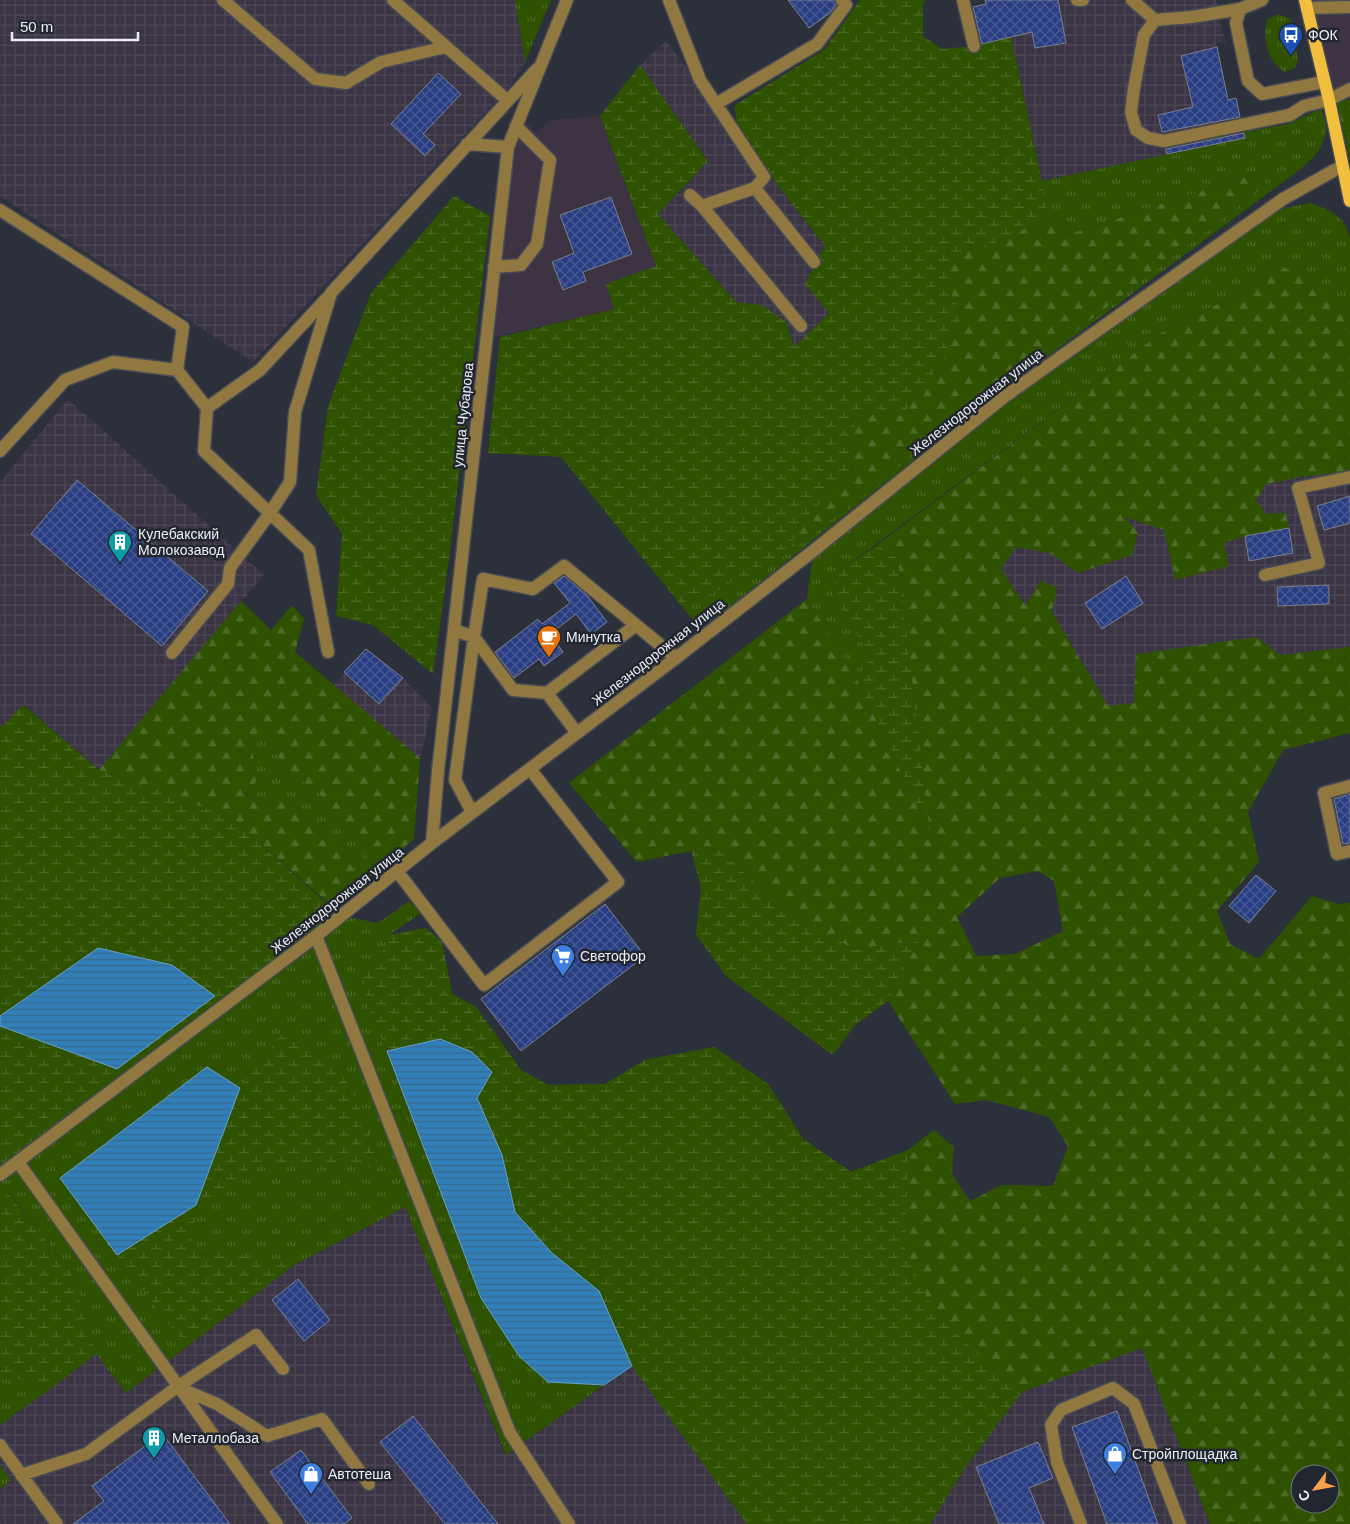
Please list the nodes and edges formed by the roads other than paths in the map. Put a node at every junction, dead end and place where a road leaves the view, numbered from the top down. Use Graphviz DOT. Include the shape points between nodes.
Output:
graph roads {
  1 [pos="223,0"];
  2 [pos="393,0"];
  3 [pos="567,0"];
  4 [pos="669,0"];
  5 [pos="842,0"];
  6 [pos="963,0"];
  7 [pos="1077,0"];
  8 [pos="1083,0"];
  9 [pos="1132,0"];
  10 [pos="1262,0"];
  11 [pos="1306,4"];
  12 [pos="1350,7"];
  13 [pos="1240,9"];
  14 [pos="1155,20"];
  15 [pos="974,46"];
  16 [pos="446,47"];
  17 [pos="542,64"];
  18 [pos="1324,82"];
  19 [pos="1350,89"];
  20 [pos="507,100"];
  21 [pos="1329,100"];
  22 [pos="716,104"];
  23 [pos="516,126"];
  24 [pos="467,144"];
  25 [pos="508,147"];
  26 [pos="1342,166"];
  27 [pos="755,188"];
  28 [pos="690,194"];
  29 [pos="1350,201"];
  30 [pos="702,206"];
  31 [pos="0,210"];
  32 [pos="814,262"];
  33 [pos="494,267"];
  34 [pos="331,293"];
  35 [pos="801,326"];
  36 [pos="177,370"];
  37 [pos="207,408"];
  38 [pos="0,451"];
  39 [pos="1350,477"];
  40 [pos="270,513"];
  41 [pos="1265,575"];
  42 [pos="636,625"];
  43 [pos="454,630"];
  44 [pos="474,637"];
  45 [pos="172,652"];
  46 [pos="328,652"];
  47 [pos="676,658"];
  48 [pos="547,693"];
  49 [pos="577,733"];
  50 [pos="530,769"];
  51 [pos="1350,786"];
  52 [pos="472,812"];
  53 [pos="432,843"];
  54 [pos="1350,851"];
  55 [pos="397,871"];
  56 [pos="316,936"];
  57 [pos="18,1162"];
  58 [pos="0,1175"];
  59 [pos="283,1369"];
  60 [pos="178,1387"];
  61 [pos="0,1445"];
  62 [pos="21,1475"];
  63 [pos="369,1484"];
  64 [pos="57,1524"];
  65 [pos="277,1524"];
  66 [pos="569,1524"];
  67 [pos="1081,1524"];
  68 [pos="1180,1524"];
  1 -- 16 [label="street" via="315,79 346,82 381,62"];
  2 -- 16 [label="street"];
  3 -- 17 [label="street, улица Чубарова"];
  4 -- 22 [label="street" via="700,80"];
  5 -- 22 [label="street" via="846,5 817,44"];
  6 -- 15 [label="street"];
  7 -- 8 [label="street"];
  9 -- 14 [label="street"];
  10 -- 13 [label="street"];
  11 -- 12 [label="street"];
  11 -- 18 [label="main road"];
  13 -- 14 [label="street"];
  13 -- 18 [label="street" via="1236,23 1248,80 1262,94"];
  14 -- 21 [label="street" via="1144,35 1131,112 1136,130 1148,138 1164,141 1290,115 1304,106"];
  16 -- 20 [label="street"];
  17 -- 20 [label="street"];
  17 -- 23 [label="street, улица Чубарова"];
  18 -- 21 [label="main road"];
  19 -- 21 [label="street"];
  20 -- 24 [label="street"];
  21 -- 26 [label="main road"];
  22 -- 27 [label="street" via="764,177"];
  23 -- 25 [label="street, улица Чубарова"];
  23 -- 33 [label="street" via="550,160 540,225 537,244 521,266"];
  24 -- 25 [label="street"];
  24 -- 34 [label="street"];
  25 -- 33 [label="street, улица Чубарова"];
  26 -- 29 [label="main road"];
  26 -- 47 [label="street, Железнодорожная улица" via="1283,199 1004,397"];
  27 -- 30 [label="street"];
  27 -- 32 [label="street"];
  28 -- 30 [label="street"];
  30 -- 35 [label="street"];
  31 -- 36 [label="street" via="183,327"];
  33 -- 43 [label="street, улица Чубарова"];
  34 -- 37 [label="street" via="260,370"];
  34 -- 40 [label="street" via="295,412 290,482"];
  36 -- 37 [label="street"];
  36 -- 38 [label="street" via="113,362 66,380"];
  37 -- 40 [label="street" via="204,451"];
  39 -- 41 [label="street" via="1298,488 1320,563"];
  40 -- 45 [label="street" via="230,568 228,584"];
  40 -- 46 [label="street" via="309,550"];
  42 -- 44 [label="street" via="564,566 533,589 483,578"];
  42 -- 47 [label="street"];
  42 -- 48 [label="street"];
  43 -- 44 [label="street"];
  43 -- 53 [label="street, улица Чубарова"];
  44 -- 48 [label="street" via="513,690"];
  44 -- 52 [label="street" via="456,780"];
  47 -- 49 [label="street, Железнодорожная улица"];
  48 -- 49 [label="street"];
  49 -- 50 [label="street, Железнодорожная улица"];
  50 -- 52 [label="street, Железнодорожная улица"];
  50 -- 55 [label="street" via="618,882 484,985"];
  51 -- 54 [label="street" via="1324,792 1337,854"];
  52 -- 53 [label="street, Железнодорожная улица"];
  53 -- 55 [label="street, Железнодорожная улица"];
  55 -- 56 [label="street, Железнодорожная улица"];
  56 -- 57 [label="street, Железнодорожная улица"];
  56 -- 66 [label="street" via="510,1433"];
  57 -- 58 [label="street, Железнодорожная улица"];
  57 -- 60 [label="street"];
  59 -- 60 [label="street" via="256,1335"];
  60 -- 62 [label="street" via="86,1454"];
  60 -- 63 [label="street" via="217,1404 267,1436 322,1419"];
  60 -- 65 [label="street"];
  61 -- 62 [label="street"];
  62 -- 64 [label="street"];
  67 -- 68 [label="street" via="1057,1462 1050,1425 1061,1410 1113,1388 1134,1404"];
}
